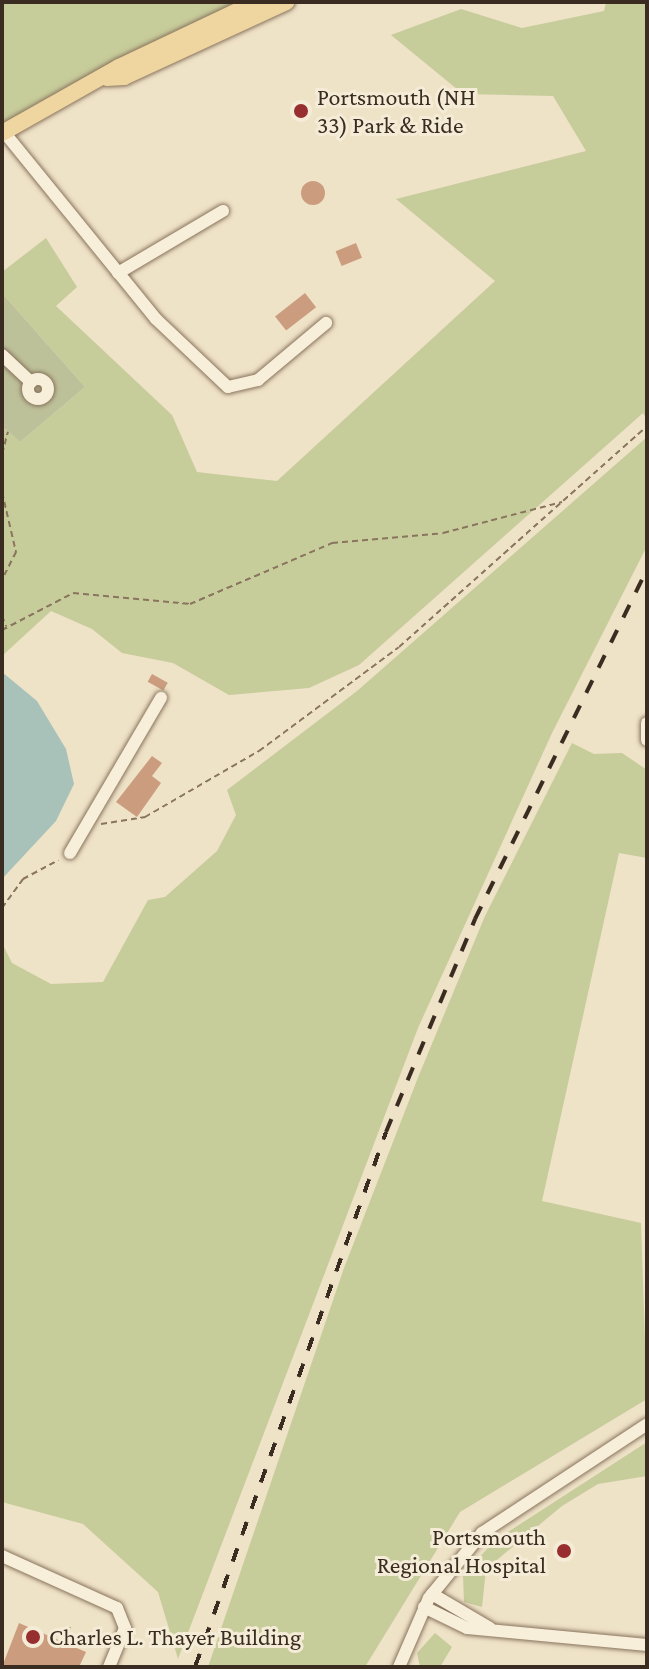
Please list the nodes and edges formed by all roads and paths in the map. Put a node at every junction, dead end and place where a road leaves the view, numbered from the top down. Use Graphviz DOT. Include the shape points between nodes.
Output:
graph roads {
  1 [pos="256,2"];
  2 [pos="286,2"];
  3 [pos="107,78"];
  4 [pos="3,133"];
  5 [pos="223,211"];
  6 [pos="118,273"];
  7 [pos="326,323"];
  8 [pos="2,355"];
  9 [pos="31,382"];
  10 [pos="647,426"];
  11 [pos="8,432"];
  12 [pos="2,454"];
  13 [pos="2,492"];
  14 [pos="563,502"];
  15 [pos="2,579"];
  16 [pos="2,616"];
  17 [pos="7,627"];
  18 [pos="2,630"];
  19 [pos="161,698"];
  20 [pos="647,723"];
  21 [pos="647,740"];
  22 [pos="92,825"];
  23 [pos="70,853"];
  24 [pos="2,908"];
  25 [pos="647,1424"];
  26 [pos="2,1556"];
  27 [pos="432,1594"];
  28 [pos="424,1607"];
  29 [pos="70,1624"];
  30 [pos="493,1629"];
  31 [pos="67,1643"];
  32 [pos="647,1645"];
  33 [pos="109,1667"];
  34 [pos="399,1667"];
  1 -- 3 [label="main road"];
  2 -- 3 [label="main road" via="124,77"];
  3 -- 4 [label="main road"];
  4 -- 6 [label="street"];
  5 -- 6 [label="street"];
  6 -- 7 [label="street" via="228,387 258,380"];
  8 -- 9 [label="street"];
  10 -- 14 [label="path"];
  11 -- 12 [label="path"];
  13 -- 15 [label="path" via="16,552"];
  14 -- 17 [label="path" via="443,533 332,543 190,604 73,593"];
  14 -- 22 [label="path" via="399,647 259,751 145,817"];
  16 -- 17 [label="path"];
  17 -- 18 [label="path"];
  19 -- 22 [label="street"];
  20 -- 21 [label="street"];
  22 -- 23 [label="street"];
  23 -- 24 [label="path" via="23,879"];
  25 -- 27 [label="street" via="496,1521"];
  26 -- 33 [label="street" via="117,1608 125,1628"];
  27 -- 28 [label="street"];
  27 -- 30 [label="street"];
  28 -- 30 [label="street" via="453,1624"];
  28 -- 34 [label="street"];
  29 -- 31 [label="path"];
  30 -- 32 [label="street"];
}
